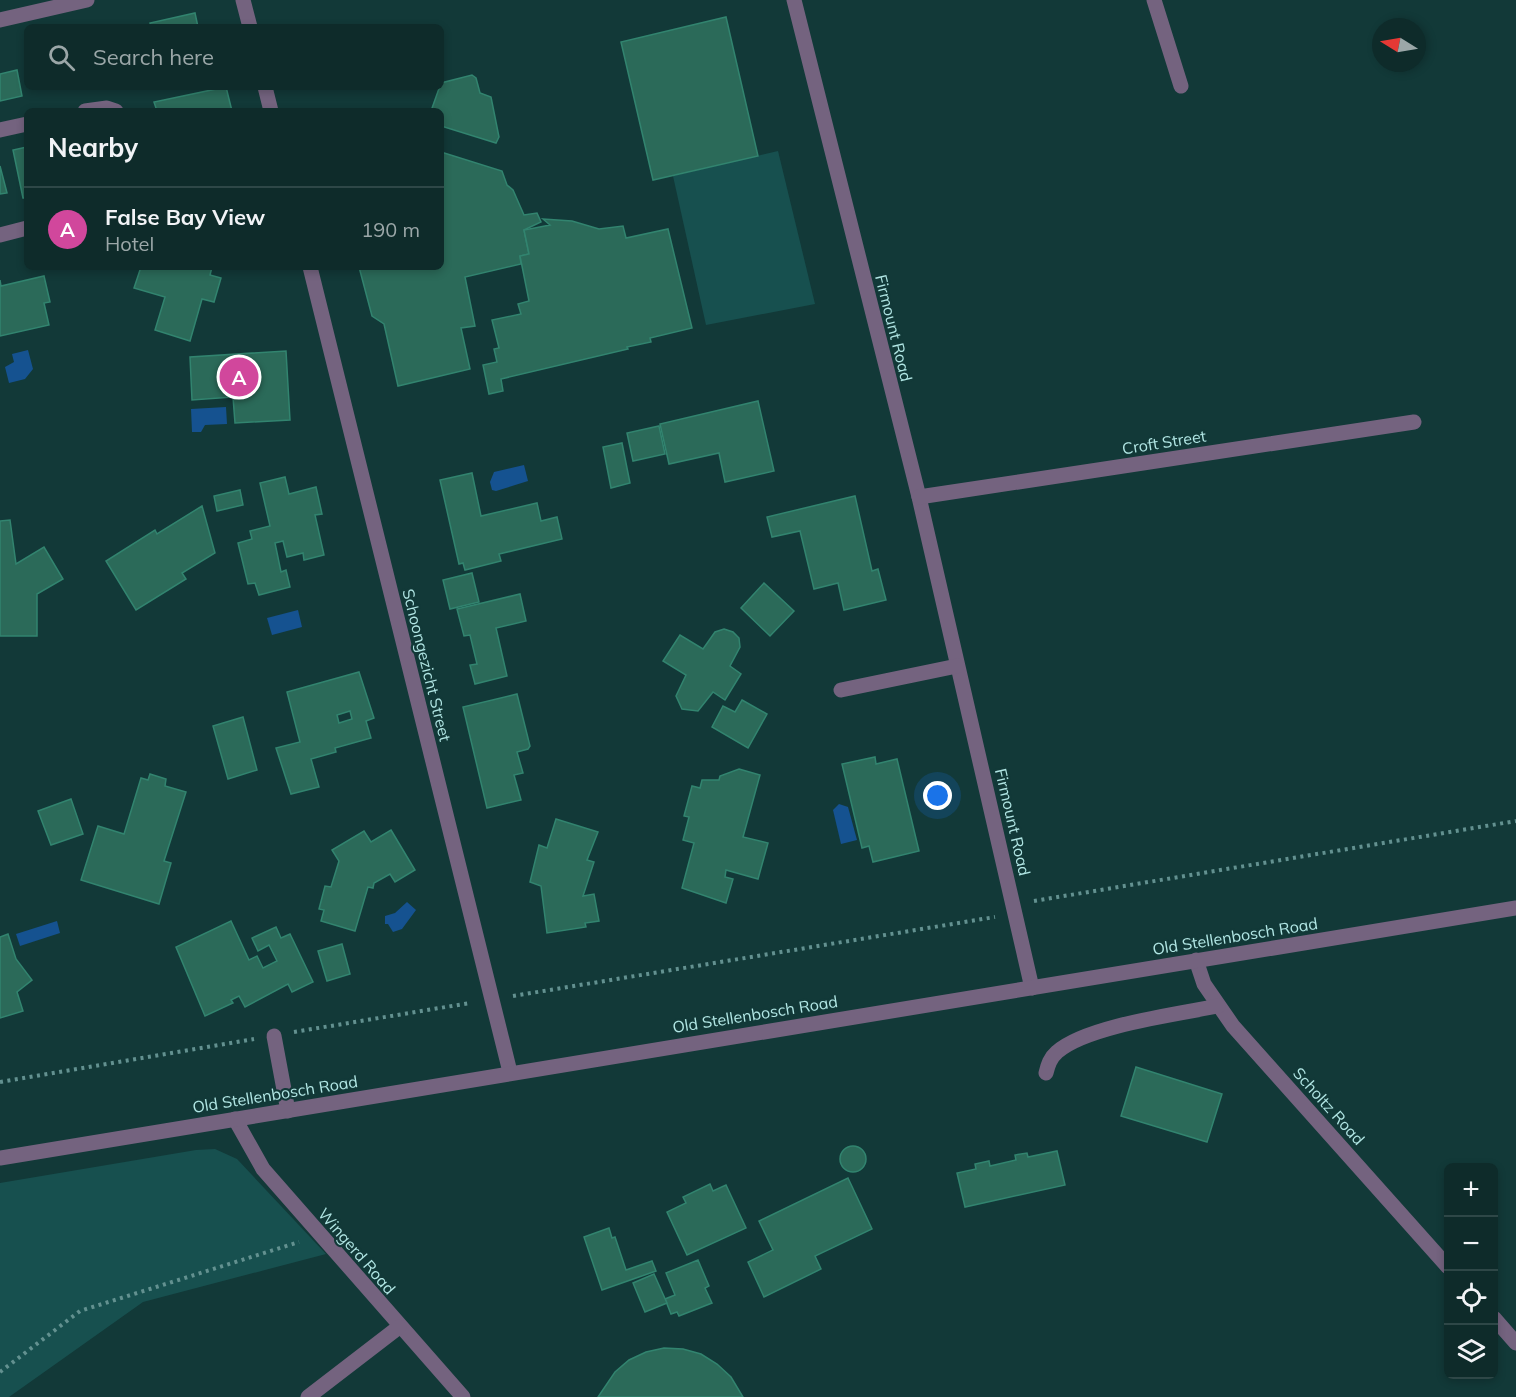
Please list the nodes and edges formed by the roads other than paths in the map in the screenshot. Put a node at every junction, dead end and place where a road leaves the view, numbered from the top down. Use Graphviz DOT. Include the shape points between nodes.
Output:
graph roads {
  1 [pos="84,0"];
  2 [pos="243,0"];
  3 [pos="794,0"];
  4 [pos="1155,0"];
  5 [pos="0,20"];
  6 [pos="249,24"];
  7 [pos="1181,86"];
  8 [pos="266,90"];
  9 [pos="270,108"];
  10 [pos="24,125"];
  11 [pos="0,130"];
  12 [pos="24,229"];
  13 [pos="0,235"];
  14 [pos="311,270"];
  15 [pos="1414,422"];
  16 [pos="919,497"];
  17 [pos="957,666"];
  18 [pos="841,690"];
  19 [pos="1516,909"];
  20 [pos="1196,960"];
  21 [pos="1032,988"];
  22 [pos="1218,1006"];
  23 [pos="274,1036"];
  24 [pos="510,1072"];
  25 [pos="1046,1072"];
  26 [pos="288,1111"];
  27 [pos="235,1119"];
  28 [pos="0,1158"];
  29 [pos="1444,1261"];
  30 [pos="1498,1323"];
  31 [pos="399,1327"];
  32 [pos="1516,1343"];
  33 [pos="308,1397"];
  34 [pos="463,1397"];
  1 -- 5 [label="street"];
  2 -- 6 [label="street"];
  3 -- 16 [label="street, Firmount Road"];
  4 -- 7 [label="street"];
  8 -- 9 [label="street"];
  10 -- 11 [label="street"];
  12 -- 13 [label="street"];
  14 -- 24 [label="street, Schoongezicht Street"];
  15 -- 16 [label="street, Croft Street"];
  16 -- 17 [label="street, Firmount Road"];
  17 -- 18 [label="street"];
  17 -- 21 [label="street, Firmount Road"];
  19 -- 20 [label="street, Old Stellenbosch Road"];
  20 -- 21 [label="street, Old Stellenbosch Road"];
  20 -- 22 [label="street, Scholtz Road" via="1204,984"];
  21 -- 24 [label="street, Old Stellenbosch Road"];
  22 -- 25 [label="street" via="1119,1025 1068,1044 1055,1053"];
  22 -- 29 [label="street, Scholtz Road"];
  23 -- 26 [label="street"];
  24 -- 26 [label="street, Old Stellenbosch Road"];
  26 -- 27 [label="street, Old Stellenbosch Road"];
  27 -- 28 [label="street, Old Stellenbosch Road"];
  27 -- 31 [label="street, Wingerd Road" via="263,1169"];
  30 -- 32 [label="street"];
  31 -- 33 [label="street"];
  31 -- 34 [label="street, Wingerd Road"];
}
